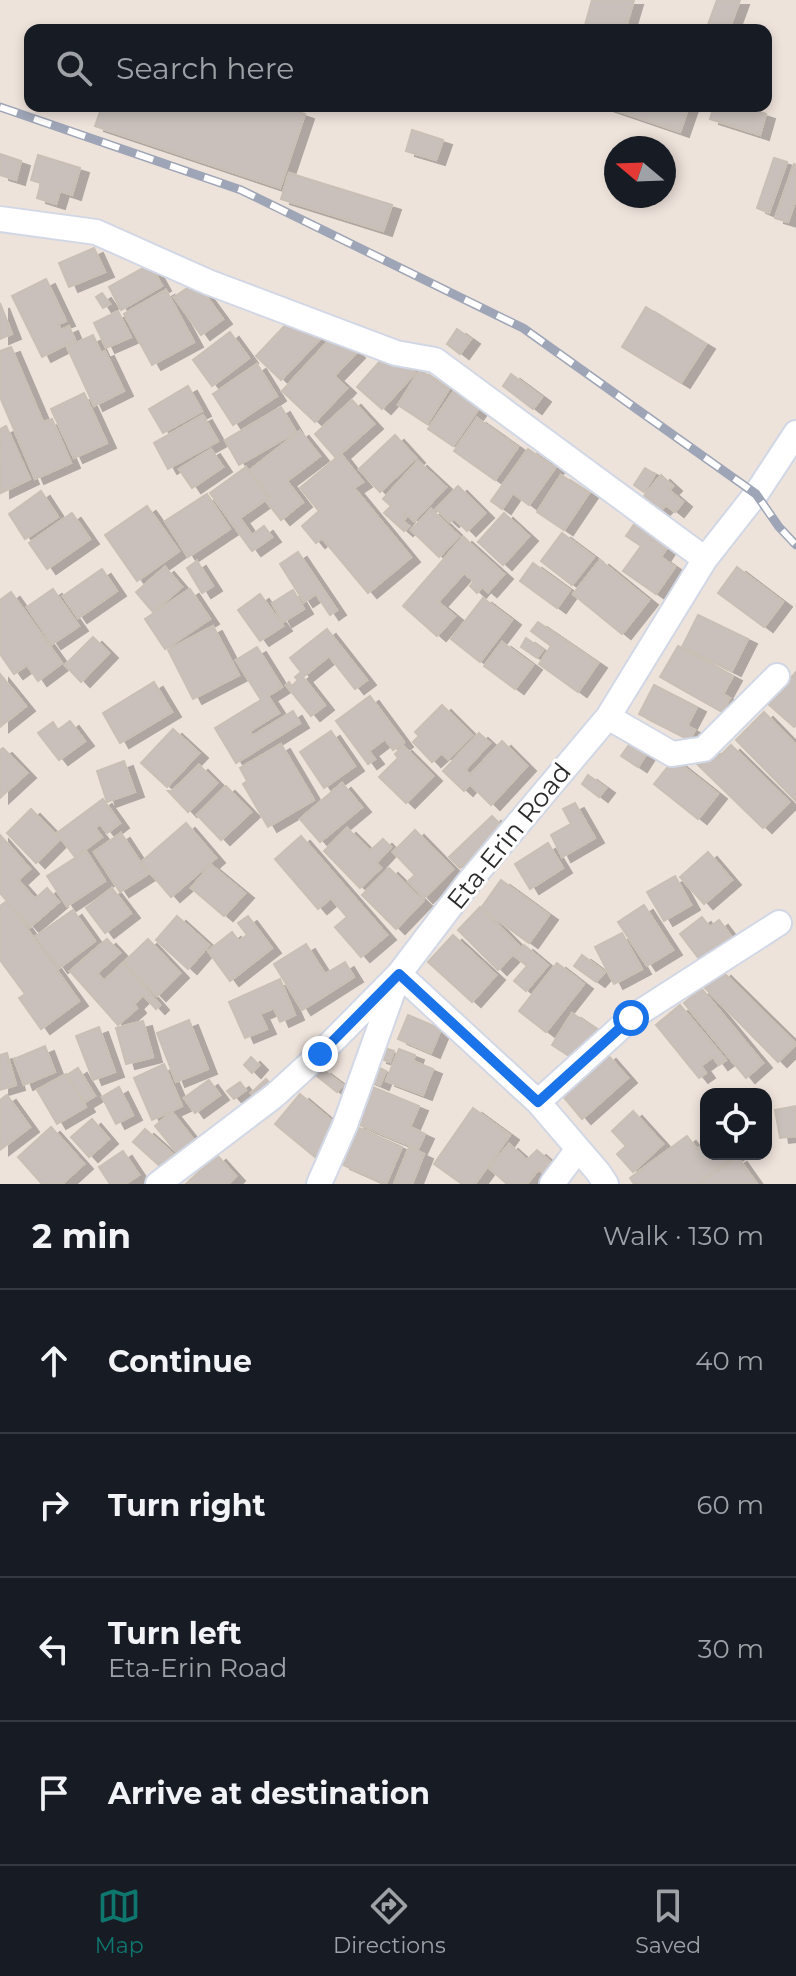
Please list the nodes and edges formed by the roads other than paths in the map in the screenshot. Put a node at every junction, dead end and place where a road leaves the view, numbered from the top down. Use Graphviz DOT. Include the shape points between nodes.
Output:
graph roads {
  1 [pos="0,219"];
  2 [pos="796,433"];
  3 [pos="787,466"];
  4 [pos="705,559"];
  5 [pos="777,676"];
  6 [pos="608,717"];
  7 [pos="779,923"];
  8 [pos="399,974"];
  9 [pos="538,1102"];
  10 [pos="578,1149"];
  11 [pos="602,1178"];
  12 [pos="158,1184"];
  13 [pos="319,1184"];
  14 [pos="552,1184"];
  1 -- 4 [label="street" via="96,232 208,282 396,353 435,360"];
  2 -- 3 [label="street, Eta-Erin Road"];
  3 -- 4 [label="street, Eta-Erin Road" via="756,494"];
  4 -- 6 [label="street, Eta-Erin Road"];
  5 -- 6 [label="street" via="704,749 672,754"];
  6 -- 8 [label="street, Eta-Erin Road"];
  7 -- 9 [label="street" via="631,1018"];
  8 -- 9 [label="street"];
  8 -- 12 [label="street, Eta-Erin Road" via="274,1096"];
  8 -- 13 [label="street"];
  9 -- 10 [label="street"];
  10 -- 11 [label="street"];
  10 -- 14 [label="street"];
}
